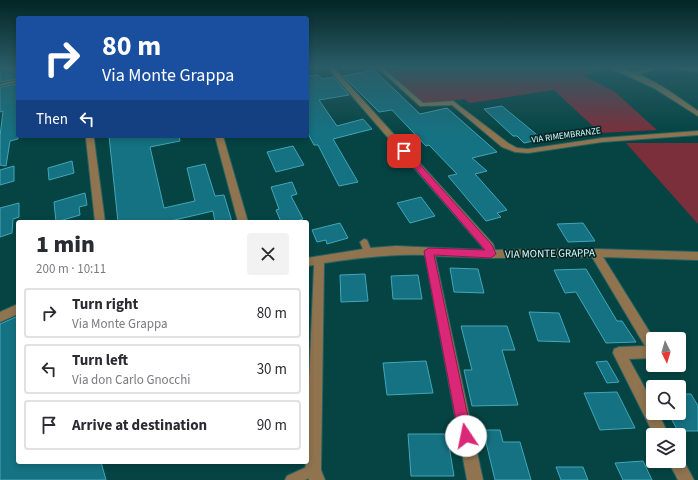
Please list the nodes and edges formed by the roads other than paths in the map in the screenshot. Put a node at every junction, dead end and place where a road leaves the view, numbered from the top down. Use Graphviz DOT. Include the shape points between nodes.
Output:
graph roads {
  1 [pos="350,89"];
  2 [pos="404,89"];
  3 [pos="662,89"];
  4 [pos="453,103"];
  5 [pos="698,114"];
  6 [pos="698,133"];
  7 [pos="220,138"];
  8 [pos="90,139"];
  9 [pos="100,220"];
  10 [pos="242,220"];
  11 [pos="364,242"];
  12 [pos="429,251"];
  13 [pos="368,252"];
  14 [pos="595,253"];
  15 [pos="491,254"];
  16 [pos="698,256"];
  17 [pos="313,261"];
  18 [pos="16,310"];
  19 [pos="0,317"];
  20 [pos="646,337"];
  21 [pos="646,352"];
  22 [pos="658,428"];
  23 [pos="680,468"];
  24 [pos="315,475"];
  25 [pos="291,480"];
  26 [pos="475,480"];
  27 [pos="686,480"];
  1 -- 15 [label="street" via="488,247"];
  2 -- 4 [label="lane" via="422,105"];
  3 -- 5 [label="street"];
  4 -- 6 [label="street, VIA RIMEMBRANZE" via="505,145 515,150 528,151 602,140"];
  7 -- 10 [label="street"];
  8 -- 9 [label="street"];
  11 -- 13 [label="lane"];
  12 -- 13 [label="street, VIA MONTE GRAPPA"];
  12 -- 15 [label="street, VIA MONTE GRAPPA"];
  12 -- 26 [label="street"];
  13 -- 17 [label="street, VIA MONTE GRAPPA"];
  14 -- 15 [label="street, VIA MONTE GRAPPA"];
  14 -- 16 [label="street, VIA MONTE GRAPPA"];
  14 -- 20 [label="street"];
  17 -- 24 [label="street"];
  18 -- 19 [label="street"];
  21 -- 22 [label="street" via="619,353"];
  23 -- 27 [label="street"];
  24 -- 25 [label="lane"];
}
